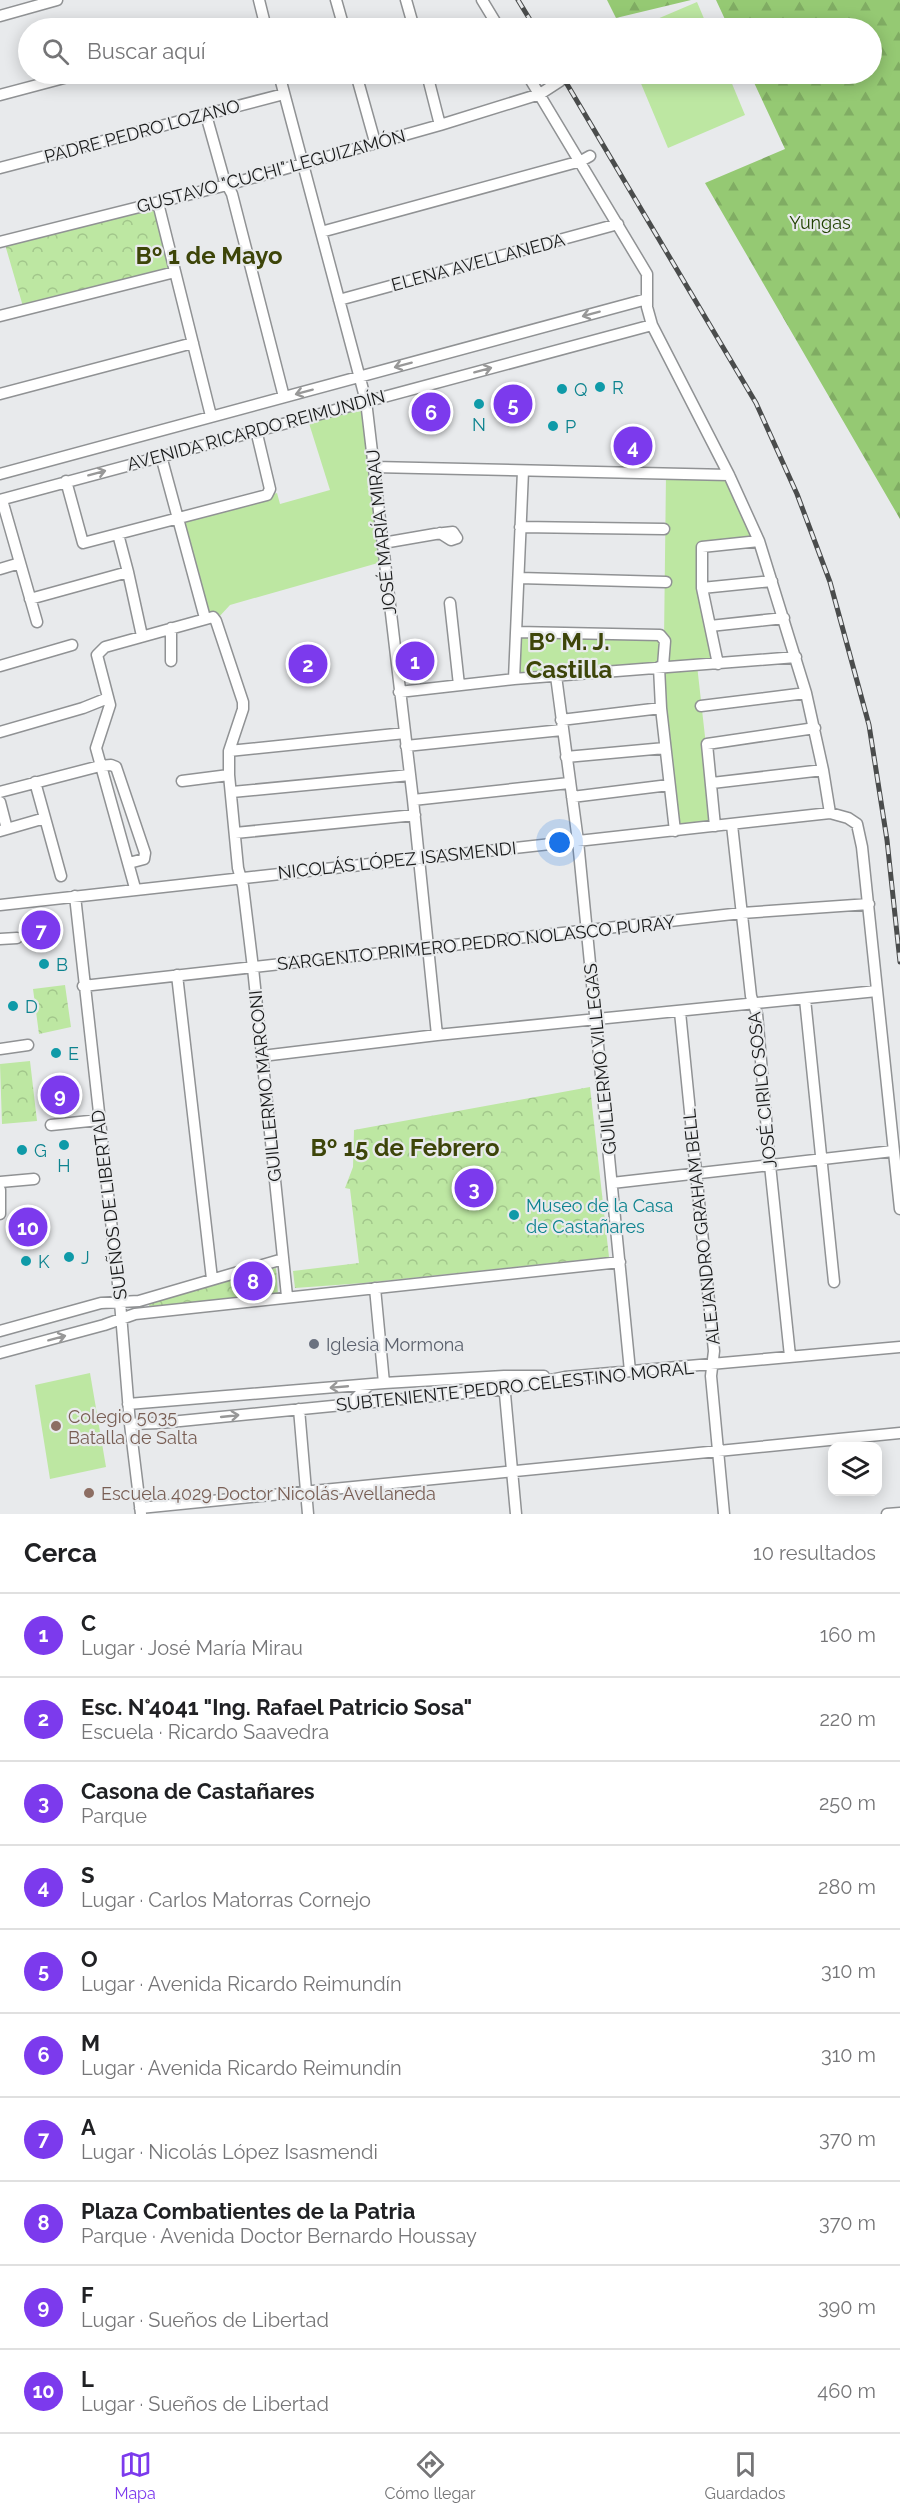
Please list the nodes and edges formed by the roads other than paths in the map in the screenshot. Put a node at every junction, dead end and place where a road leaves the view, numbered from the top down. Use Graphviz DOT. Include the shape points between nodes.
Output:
graph roads {
  1 [pos="57,0"];
  2 [pos="259,0"];
  3 [pos="336,0"];
  4 [pos="406,0"];
  5 [pos="482,0"];
  6 [pos="0,16"];
  7 [pos="264,18"];
  8 [pos="341,18"];
  9 [pos="411,18"];
  10 [pos="493,18"];
  11 [pos="41,84"];
  12 [pos="282,84"];
  13 [pos="359,84"];
  14 [pos="430,84"];
  15 [pos="534,84"];
  16 [pos="555,84"];
  17 [pos="284,94"];
  18 [pos="540,94"];
  19 [pos="0,95"];
  20 [pos="206,115"];
  21 [pos="440,125"];
  22 [pos="375,142"];
  23 [pos="585,158"];
  24 [pos="303,164"];
  25 [pos="0,168"];
  26 [pos="227,185"];
  27 [pos="158,203"];
  28 [pos="618,224"];
  29 [pos="321,232"];
  30 [pos="0,242"];
  31 [pos="175,272"];
  32 [pos="648,298"];
  33 [pos="339,300"];
  34 [pos="0,316"];
  35 [pos="652,325"];
  36 [pos="193,343"];
  37 [pos="360,377"];
  38 [pos="0,394"];
  39 [pos="284,397"];
  40 [pos="366,401"];
  41 [pos="211,416"];
  42 [pos="256,430"];
  43 [pos="161,456"];
  44 [pos="374,467"];
  45 [pos="523,471"];
  46 [pos="0,474"];
  47 [pos="729,475"];
  48 [pos="66,482"];
  49 [pos="1,500"];
  50 [pos="179,518"];
  51 [pos="520,527"];
  52 [pos="664,529"];
  53 [pos="440,533"];
  54 [pos="118,534"];
  55 [pos="759,541"];
  56 [pos="383,543"];
  57 [pos="20,563"];
  58 [pos="0,569"];
  59 [pos="128,572"];
  60 [pos="519,578"];
  61 [pos="772,581"];
  62 [pos="666,582"];
  63 [pos="702,588"];
  64 [pos="30,599"];
  65 [pos="450,603"];
  66 [pos="205,618"];
  67 [pos="784,618"];
  68 [pos="37,622"];
  69 [pos="710,626"];
  70 [pos="171,628"];
  71 [pos="517,632"];
  72 [pos="142,636"];
  73 [pos="72,645"];
  74 [pos="795,657"];
  75 [pos="171,661"];
  76 [pos="718,664"];
  77 [pos="0,666"];
  78 [pos="661,667"];
  79 [pos="556,676"];
  80 [pos="514,679"];
  81 [pos="459,685"];
  82 [pos="399,692"];
  83 [pos="806,693"];
  84 [pos="108,698"];
  85 [pos="701,706"];
  86 [pos="661,708"];
  87 [pos="561,725"];
  88 [pos="815,728"];
  89 [pos="0,732"];
  90 [pos="405,734"];
  91 [pos="406,746"];
  92 [pos="665,748"];
  93 [pos="229,751"];
  94 [pos="566,757"];
  95 [pos="100,766"];
  96 [pos="823,770"];
  97 [pos="229,775"];
  98 [pos="410,775"];
  99 [pos="182,781"];
  100 [pos="35,782"];
  101 [pos="569,783"];
  102 [pos="712,783"];
  103 [pos="669,785"];
  104 [pos="0,792"];
  105 [pos="232,792"];
  106 [pos="572,797"];
  107 [pos="413,800"];
  108 [pos="0,802"];
  109 [pos="830,813"];
  110 [pos="415,814"];
  111 [pos="45,818"];
  112 [pos="732,825"];
  113 [pos="715,826"];
  114 [pos="4,830"];
  115 [pos="675,831"];
  116 [pos="235,833"];
  117 [pos="578,841"];
  118 [pos="419,857"];
  119 [pos="129,863"];
  120 [pos="61,876"];
  121 [pos="242,877"];
  122 [pos="135,888"];
  123 [pos="75,896"];
  124 [pos="869,903"];
  125 [pos="0,905"];
  126 [pos="742,913"];
  127 [pos="586,931"];
  128 [pos="17,938"];
  129 [pos="0,939"];
  130 [pos="428,948"];
  131 [pos="253,968"];
  132 [pos="177,975"];
  133 [pos="83,986"];
  134 [pos="877,991"];
  135 [pos="805,999"];
  136 [pos="753,1005"];
  137 [pos="680,1012"];
  138 [pos="596,1019"];
  139 [pos="437,1035"];
  140 [pos="28,1045"];
  141 [pos="0,1049"];
  142 [pos="262,1056"];
  143 [pos="99,1120"];
  144 [pos="51,1125"];
  145 [pos="893,1151"];
  146 [pos="821,1159"];
  147 [pos="770,1165"];
  148 [pos="695,1173"];
  149 [pos="34,1179"];
  150 [pos="0,1182"];
  151 [pos="612,1183"];
  152 [pos="0,1190"];
  153 [pos="900,1209"];
  154 [pos="0,1214"];
  155 [pos="283,1260"];
  156 [pos="620,1262"];
  157 [pos="212,1279"];
  158 [pos="834,1282"];
  159 [pos="375,1288"];
  160 [pos="287,1296"];
  161 [pos="120,1302"];
  162 [pos="122,1319"];
  163 [pos="0,1331"];
  164 [pos="900,1347"];
  165 [pos="0,1353"];
  166 [pos="790,1356"];
  167 [pos="712,1364"];
  168 [pos="630,1371"];
  169 [pos="504,1376"];
  170 [pos="566,1377"];
  171 [pos="384,1383"];
  172 [pos="369,1385"];
  173 [pos="505,1389"];
  174 [pos="244,1395"];
  175 [pos="128,1404"];
  176 [pos="348,1406"];
  177 [pos="299,1409"];
  178 [pos="254,1414"];
  179 [pos="130,1424"];
  180 [pos="900,1433"];
  181 [pos="718,1450"];
  182 [pos="513,1470"];
  183 [pos="306,1492"];
  184 [pos="141,1511"];
  185 [pos="900,1513"];
  186 [pos="308,1514"];
  187 [pos="516,1514"];
  188 [pos="724,1514"];
  189 [pos="887,1514"];
  1 -- 6 [label="street"];
  2 -- 7 [label="street"];
  3 -- 8 [label="street"];
  4 -- 9 [label="street"];
  5 -- 10 [label="street"];
  11 -- 19 [label="street"];
  12 -- 17 [label="street, JOSÉ MARÍA MIRAU"];
  13 -- 22 [label="street"];
  14 -- 21 [label="street"];
  15 -- 18 [label="street"];
  16 -- 18 [label="street, GUSTAVO \"CUCHI\" LEGUIZAMÓN"];
  17 -- 20 [label="street, PADRE PEDRO LOZANO"];
  17 -- 24 [label="street, JOSÉ MARÍA MIRAU"];
  18 -- 21 [label="street, GUSTAVO \"CUCHI\" LEGUIZAMÓN"];
  18 -- 23 [label="street"];
  20 -- 25 [label="street, PADRE PEDRO LOZANO"];
  20 -- 26 [label="street"];
  21 -- 22 [label="street, GUSTAVO \"CUCHI\" LEGUIZAMÓN"];
  22 -- 24 [label="street, GUSTAVO \"CUCHI\" LEGUIZAMÓN"];
  23 -- 28 [label="street"];
  23 -- 29 [label="street"];
  24 -- 26 [label="street, GUSTAVO \"CUCHI\" LEGUIZAMÓN"];
  24 -- 29 [label="street, JOSÉ MARÍA MIRAU"];
  26 -- 27 [label="street, GUSTAVO \"CUCHI\" LEGUIZAMÓN"];
  26 -- 39 [label="street"];
  27 -- 30 [label="street, GUSTAVO \"CUCHI\" LEGUIZAMÓN"];
  27 -- 31 [label="street"];
  28 -- 32 [label="street" via="647,274"];
  28 -- 33 [label="street, ELENA AVELLANEDA"];
  29 -- 33 [label="street, JOSÉ MARÍA MIRAU"];
  31 -- 34 [label="street"];
  31 -- 36 [label="street"];
  32 -- 35 [label="street"];
  32 -- 37 [label="street, AVENIDA RICARDO REIMUNDÍN, one-way"];
  33 -- 37 [label="street, JOSÉ MARÍA MIRAU"];
  40 -- 35 [label="street, AVENIDA RICARDO REIMUNDÍN, one-way"];
  35 -- 47 [label="street"];
  36 -- 38 [label="street"];
  36 -- 41 [label="street"];
  37 -- 39 [label="street, AVENIDA RICARDO REIMUNDÍN, one-way"];
  37 -- 40 [label="street, JOSÉ MARÍA MIRAU"];
  39 -- 41 [label="street, AVENIDA RICARDO REIMUNDÍN"];
  40 -- 42 [label="street, AVENIDA RICARDO REIMUNDÍN"];
  40 -- 44 [label="street, JOSÉ MARÍA MIRAU"];
  41 -- 46 [label="street, AVENIDA RICARDO REIMUNDÍN"];
  42 -- 43 [label="street, AVENIDA RICARDO REIMUNDÍN"];
  42 -- 50 [label="street" via="270,489 267,495"];
  48 -- 43 [label="street, AVENIDA RICARDO REIMUNDÍN, one-way"];
  43 -- 50 [label="street"];
  44 -- 45 [label="street"];
  44 -- 56 [label="street, JOSÉ MARÍA MIRAU"];
  45 -- 47 [label="street"];
  45 -- 51 [label="street"];
  47 -- 55 [label="street"];
  48 -- 49 [label="street, AVENIDA RICARDO REIMUNDÍN"];
  48 -- 54 [label="street" via="83,543"];
  49 -- 57 [label="street"];
  50 -- 54 [label="street"];
  50 -- 66 [label="street"];
  51 -- 52 [label="street"];
  51 -- 60 [label="street"];
  53 -- 56 [label="street"];
  54 -- 59 [label="street"];
  55 -- 61 [label="street"];
  55 -- 63 [label="street" via="702,547"];
  56 -- 82 [label="street, JOSÉ MARÍA MIRAU"];
  57 -- 58 [label="street"];
  57 -- 64 [label="street"];
  59 -- 64 [label="street"];
  59 -- 72 [label="street"];
  60 -- 62 [label="street"];
  60 -- 71 [label="street"];
  61 -- 63 [label="street"];
  61 -- 67 [label="street"];
  63 -- 69 [label="street"];
  64 -- 68 [label="street"];
  65 -- 81 [label="street"];
  66 -- 70 [label="street"];
  66 -- 93 [label="street, GUILLERMO MARCONI" via="213,617 216,621 243,702"];
  67 -- 69 [label="street"];
  67 -- 74 [label="street"];
  69 -- 76 [label="street"];
  70 -- 72 [label="street"];
  70 -- 75 [label="street"];
  71 -- 78 [label="street" via="660,635 665,641"];
  71 -- 80 [label="street"];
  72 -- 84 [label="street" via="100,650 98,661"];
  73 -- 77 [label="street"];
  74 -- 76 [label="street"];
  74 -- 83 [label="street"];
  76 -- 78 [label="street"];
  78 -- 79 [label="street"];
  78 -- 86 [label="street"];
  79 -- 80 [label="street"];
  79 -- 87 [label="street, GUILLERMO VILLEGAS"];
  80 -- 81 [label="street"];
  81 -- 82 [label="street"];
  82 -- 90 [label="street, JOSÉ MARÍA MIRAU"];
  83 -- 85 [label="street"];
  83 -- 88 [label="street"];
  84 -- 89 [label="street"];
  84 -- 95 [label="street" via="110,711 96,743"];
  86 -- 87 [label="street"];
  86 -- 92 [label="street"];
  87 -- 91 [label="street"];
  87 -- 94 [label="street, GUILLERMO VILLEGAS"];
  88 -- 96 [label="street"];
  88 -- 102 [label="street" via="707,744"];
  90 -- 91 [label="street, JOSÉ MARÍA MIRAU"];
  90 -- 93 [label="street"];
  91 -- 98 [label="street, JOSÉ MARÍA MIRAU"];
  92 -- 94 [label="street"];
  92 -- 103 [label="street"];
  93 -- 97 [label="street, GUILLERMO MARCONI"];
  94 -- 101 [label="street, GUILLERMO VILLEGAS"];
  95 -- 100 [label="street"];
  95 -- 119 [label="street"];
  95 -- 119 [label="street" via="116,767 145,852 144,859"];
  96 -- 102 [label="street"];
  96 -- 109 [label="street"];
  97 -- 99 [label="street"];
  97 -- 105 [label="street, GUILLERMO MARCONI"];
  98 -- 105 [label="street"];
  98 -- 107 [label="street, JOSÉ MARÍA MIRAU"];
  100 -- 104 [label="street"];
  100 -- 111 [label="street"];
  101 -- 106 [label="street, GUILLERMO VILLEGAS"];
  101 -- 107 [label="street"];
  102 -- 113 [label="street"];
  103 -- 106 [label="street"];
  103 -- 115 [label="street"];
  105 -- 116 [label="street, GUILLERMO MARCONI"];
  106 -- 117 [label="street, GUILLERMO VILLEGAS"];
  107 -- 110 [label="street, JOSÉ MARÍA MIRAU"];
  108 -- 114 [label="street"];
  109 -- 112 [label="street, NICOLÁS LÓPEZ ISASMENDI"];
  109 -- 124 [label="street" via="857,824"];
  110 -- 116 [label="street"];
  110 -- 118 [label="street, JOSÉ MARÍA MIRAU"];
  111 -- 114 [label="street"];
  111 -- 120 [label="street"];
  112 -- 113 [label="street, NICOLÁS LÓPEZ ISASMENDI"];
  112 -- 126 [label="street, JOSÉ CIRILO SOSA"];
  113 -- 115 [label="street, NICOLÁS LÓPEZ ISASMENDI"];
  115 -- 117 [label="street, NICOLÁS LÓPEZ ISASMENDI"];
  116 -- 121 [label="street, GUILLERMO MARCONI"];
  117 -- 118 [label="street, NICOLÁS LÓPEZ ISASMENDI"];
  117 -- 127 [label="street, GUILLERMO VILLEGAS"];
  118 -- 121 [label="street, NICOLÁS LÓPEZ ISASMENDI"];
  118 -- 130 [label="street, JOSÉ MARÍA MIRAU"];
  119 -- 122 [label="street"];
  121 -- 122 [label="street, NICOLÁS LÓPEZ ISASMENDI"];
  121 -- 131 [label="street, GUILLERMO MARCONI"];
  122 -- 123 [label="street, NICOLÁS LÓPEZ ISASMENDI"];
  123 -- 125 [label="street, NICOLÁS LÓPEZ ISASMENDI"];
  123 -- 133 [label="street, SUEÑOS DE LIBERTAD"];
  124 -- 126 [label="street, SARGENTO PRIMERO PEDRO NOLASCO PURAY"];
  124 -- 134 [label="street"];
  126 -- 127 [label="street, SARGENTO PRIMERO PEDRO NOLASCO PURAY"];
  126 -- 136 [label="street, JOSÉ CIRILO SOSA"];
  127 -- 130 [label="street, SARGENTO PRIMERO PEDRO NOLASCO PURAY"];
  127 -- 138 [label="street, GUILLERMO VILLEGAS"];
  128 -- 129 [label="street"];
  130 -- 131 [label="street, SARGENTO PRIMERO PEDRO NOLASCO PURAY"];
  130 -- 139 [label="street, JOSÉ MARÍA MIRAU"];
  131 -- 132 [label="street, SARGENTO PRIMERO PEDRO NOLASCO PURAY"];
  131 -- 142 [label="street, GUILLERMO MARCONI"];
  132 -- 133 [label="street, SARGENTO PRIMERO PEDRO NOLASCO PURAY"];
  132 -- 157 [label="street"];
  133 -- 143 [label="street, SUEÑOS DE LIBERTAD"];
  134 -- 135 [label="street"];
  134 -- 145 [label="street"];
  135 -- 136 [label="street"];
  135 -- 146 [label="street"];
  136 -- 137 [label="street"];
  136 -- 147 [label="street, JOSÉ CIRILO SOSA" via="757,1014"];
  137 -- 138 [label="street"];
  137 -- 148 [label="street, ALEJANDRO GRAHAM BELL"];
  138 -- 139 [label="street"];
  138 -- 151 [label="street, GUILLERMO VILLEGAS"];
  139 -- 142 [label="street"];
  140 -- 141 [label="street"];
  142 -- 155 [label="street, GUILLERMO MARCONI"];
  143 -- 144 [label="street"];
  143 -- 161 [label="street, SUEÑOS DE LIBERTAD"];
  145 -- 146 [label="street"];
  145 -- 153 [label="street"];
  146 -- 147 [label="street"];
  146 -- 158 [label="street"];
  147 -- 148 [label="street"];
  147 -- 166 [label="street, JOSÉ CIRILO SOSA"];
  148 -- 151 [label="street"];
  148 -- 167 [label="street, ALEJANDRO GRAHAM BELL" via="714,1351"];
  149 -- 150 [label="street"];
  151 -- 156 [label="street, GUILLERMO VILLEGAS"];
  152 -- 154 [label="street"];
  155 -- 157 [label="street"];
  155 -- 160 [label="street, GUILLERMO MARCONI"];
  156 -- 159 [label="street"];
  156 -- 168 [label="street, GUILLERMO VILLEGAS"];
  157 -- 161 [label="street" via="139,1301"];
  159 -- 160 [label="street"];
  159 -- 171 [label="street"];
  160 -- 162 [label="street" via="135,1314"];
  161 -- 162 [label="street, SUEÑOS DE LIBERTAD"];
  161 -- 163 [label="street" via="101,1303"];
  165 -- 162 [label="street, one-way"];
  162 -- 175 [label="street, SUEÑOS DE LIBERTAD"];
  164 -- 166 [label="street, SUBTENIENTE PEDRO CELESTINO MORAL"];
  166 -- 167 [label="street, SUBTENIENTE PEDRO CELESTINO MORAL"];
  167 -- 168 [label="street, SUBTENIENTE PEDRO CELESTINO MORAL"];
  167 -- 181 [label="street, ALEJANDRO GRAHAM BELL"];
  168 -- 170 [label="street, SUBTENIENTE PEDRO CELESTINO MORAL"];
  169 -- 170 [label="street"];
  169 -- 171 [label="street"];
  169 -- 173 [label="street"];
  170 -- 173 [label="street, SUBTENIENTE PEDRO CELESTINO MORAL"];
  171 -- 172 [label="street"];
  172 -- 174 [label="street, one-way"];
  172 -- 176 [label="street"];
  173 -- 176 [label="street, SUBTENIENTE PEDRO CELESTINO MORAL"];
  173 -- 182 [label="street"];
  174 -- 175 [label="street"];
  174 -- 178 [label="street"];
  175 -- 179 [label="street, SUEÑOS DE LIBERTAD"];
  176 -- 177 [label="street, SUBTENIENTE PEDRO CELESTINO MORAL"];
  177 -- 178 [label="street, SUBTENIENTE PEDRO CELESTINO MORAL"];
  177 -- 183 [label="street"];
  179 -- 178 [label="street, SUBTENIENTE PEDRO CELESTINO MORAL, one-way"];
  179 -- 184 [label="street, SUEÑOS DE LIBERTAD"];
  180 -- 181 [label="street"];
  181 -- 182 [label="street"];
  181 -- 188 [label="street, ALEJANDRO GRAHAM BELL"];
  182 -- 183 [label="street"];
  182 -- 187 [label="street"];
  183 -- 184 [label="street"];
  183 -- 186 [label="street"];
  185 -- 189 [label="street"];
}
